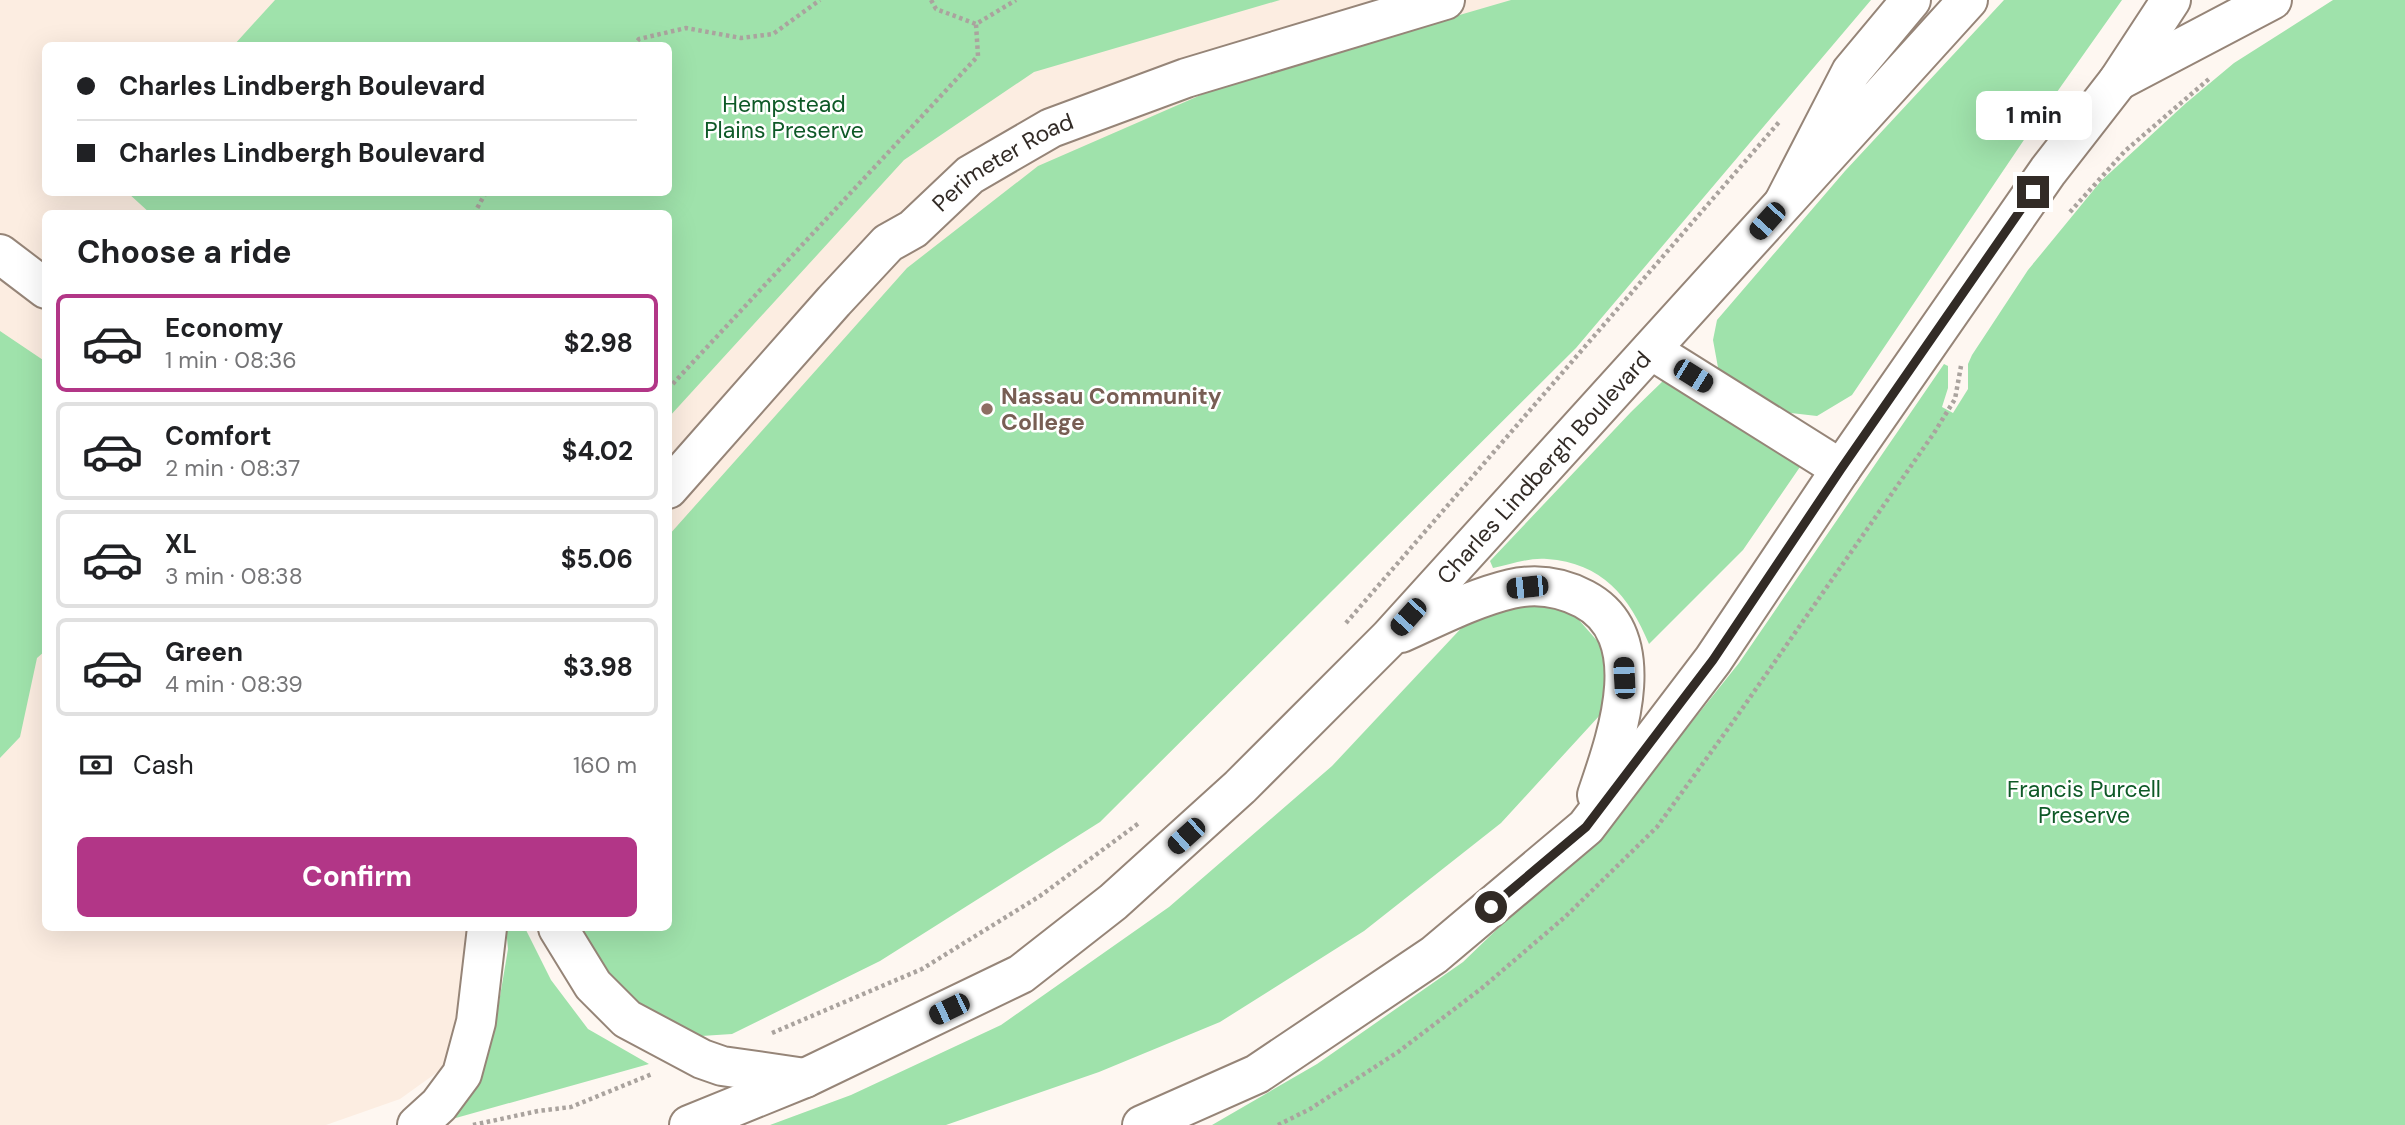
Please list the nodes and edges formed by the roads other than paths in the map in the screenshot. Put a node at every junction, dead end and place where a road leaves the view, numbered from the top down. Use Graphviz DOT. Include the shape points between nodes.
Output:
graph roads {
  1 [pos="1445,0"];
  2 [pos="1911,0"];
  3 [pos="1968,0"];
  4 [pos="2171,0"];
  5 [pos="2272,0"];
  6 [pos="2118,81"];
  7 [pos="1784,202"];
  8 [pos="0,254"];
  9 [pos="42,286"];
  10 [pos="1651,350"];
  11 [pos="1841,469"];
  12 [pos="672,484"];
  13 [pos="1389,638"];
  14 [pos="1586,827"];
  15 [pos="487,931"];
  16 [pos="560,931"];
  17 [pos="805,1078"];
  18 [pos="417,1125"];
  19 [pos="689,1125"];
  20 [pos="1142,1125"];
  1 -- 12 [label="main road, Perimeter Road" via="1186,78 1051,128 970,175 913,229 888,243"];
  2 -- 7 [label="main road" via="1851,72"];
  3 -- 7 [label="main road, Charles Lindbergh Boulevard"];
  4 -- 6 [label="main road"];
  5 -- 6 [label="main road"];
  6 -- 11 [label="main road" via="2048,171"];
  7 -- 10 [label="main road, Charles Lindbergh Boulevard"];
  8 -- 9 [label="main road"];
  10 -- 11 [label="main road"];
  10 -- 13 [label="main road, Charles Lindbergh Boulevard"];
  11 -- 14 [label="main road" via="1713,660"];
  13 -- 14 [label="main road" via="1513,589 1541,586 1567,590 1593,604 1609,621 1622,647 1624,678 1616,737"];
  13 -- 17 [label="main road, Charles Lindbergh Boulevard" via="1240,786 1113,902 1021,974"];
  14 -- 20 [label="main road" via="1434,955 1257,1074"];
  15 -- 18 [label="main road" via="476,1022 462,1074"];
  16 -- 17 [label="main road" via="593,985 626,1019 722,1066"];
  17 -- 19 [label="main road, Charles Lindbergh Boulevard"];
}
